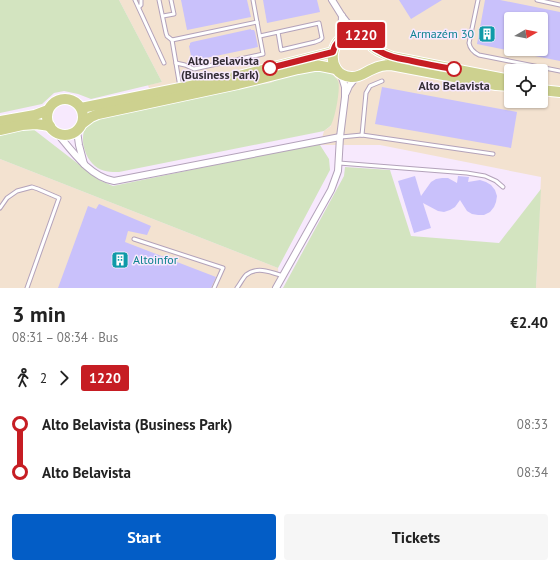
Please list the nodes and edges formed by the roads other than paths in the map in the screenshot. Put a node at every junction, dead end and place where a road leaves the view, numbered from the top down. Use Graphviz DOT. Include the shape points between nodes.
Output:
graph roads {
  1 [pos="135,0"];
  2 [pos="141,0"];
  3 [pos="159,0"];
  4 [pos="171,0"];
  5 [pos="253,0"];
  6 [pos="332,0"];
  7 [pos="478,0"];
  8 [pos="537,0"];
  9 [pos="560,5"];
  10 [pos="139,8"];
  11 [pos="163,16"];
  12 [pos="342,16"];
  13 [pos="257,22"];
  14 [pos="278,32"];
  15 [pos="361,35"];
  16 [pos="260,36"];
  17 [pos="341,38"];
  18 [pos="172,40"];
  19 [pos="371,44"];
  20 [pos="333,52"];
  21 [pos="164,63"];
  22 [pos="176,63"];
  23 [pos="338,71"];
  24 [pos="560,71"];
  25 [pos="367,72"];
  26 [pos="356,77"];
  27 [pos="504,79"];
  28 [pos="382,81"];
  29 [pos="548,84"];
  30 [pos="560,85"];
  31 [pos="504,86"];
  32 [pos="180,88"];
  33 [pos="548,91"];
  34 [pos="560,92"];
  35 [pos="345,97"];
  36 [pos="81,108"];
  37 [pos="48,110"];
  38 [pos="0,121"];
  39 [pos="80,127"];
  40 [pos="0,130"];
  41 [pos="53,130"];
  42 [pos="362,135"];
  43 [pos="340,137"];
  44 [pos="493,154"];
  45 [pos="339,163"];
  46 [pos="85,165"];
  47 [pos="503,187"];
  48 [pos="0,208"];
  49 [pos="134,239"];
  50 [pos="283,276"];
  51 [pos="27,288"];
  52 [pos="214,288"];
  53 [pos="237,288"];
  54 [pos="276,288"];
  1 -- 10 [label="lane"];
  2 -- 10 [label="lane"];
  3 -- 11 [label="lane"];
  4 -- 11 [label="lane" via="174,14"];
  5 -- 13 [label="lane"];
  6 -- 12 [label="street"];
  7 -- 24 [label="lane" via="469,43 472,50 478,55"];
  8 -- 9 [label="lane"];
  10 -- 21 [label="lane"];
  11 -- 18 [label="lane" via="166,33"];
  12 -- 15 [label="street" via="349,26"];
  12 -- 17 [label="street"];
  13 -- 16 [label="lane"];
  13 -- 18 [label="lane"];
  14 -- 14 [label="lane" via="319,23 322,38 281,50"];
  14 -- 16 [label="lane"];
  15 -- 17 [label="main road"];
  15 -- 19 [label="main road"];
  16 -- 22 [label="lane" via="263,54 194,69"];
  17 -- 20 [label="main road" via="334,46"];
  18 -- 22 [label="lane"];
  19 -- 25 [label="main road" via="374,59"];
  19 -- 27 [label="main road" via="392,57"];
  20 -- 23 [label="main road" via="332,58"];
  20 -- 32 [label="main road"];
  22 -- 32 [label="lane"];
  23 -- 26 [label="main road"];
  23 -- 35 [label="street" via="345,87"];
  23 -- 39 [label="main road" via="321,66 298,69 98,114"];
  25 -- 26 [label="main road"];
  25 -- 31 [label="main road" via="391,65"];
  26 -- 35 [label="street"];
  28 -- 42 [label="lane" via="370,86 366,93"];
  29 -- 30 [label="main road"];
  32 -- 36 [label="main road"];
  33 -- 34 [label="main road"];
  35 -- 43 [label="street"];
  36 -- 37 [label="main road" via="73,100 61,99"];
  36 -- 39 [label="main road" via="84,117"];
  37 -- 38 [label="main road" via="36,115"];
  37 -- 41 [label="main road" via="47,121"];
  39 -- 41 [label="main road" via="69,135"];
  39 -- 46 [label="street" via="79,145"];
  40 -- 41 [label="main road" via="36,124"];
  41 -- 46 [label="street"];
  42 -- 43 [label="lane"];
  42 -- 44 [label="lane"];
  43 -- 45 [label="street"];
  43 -- 46 [label="street" via="114,181 107,180"];
  45 -- 47 [label="lane" via="467,173 485,176"];
  45 -- 50 [label="street" via="331,190"];
  48 -- 51 [label="lane" via="16,191 32,187 59,198"];
  49 -- 52 [label="lane" via="223,268"];
  50 -- 53 [label="lane" via="260,270 246,275"];
  50 -- 54 [label="street"];
}
